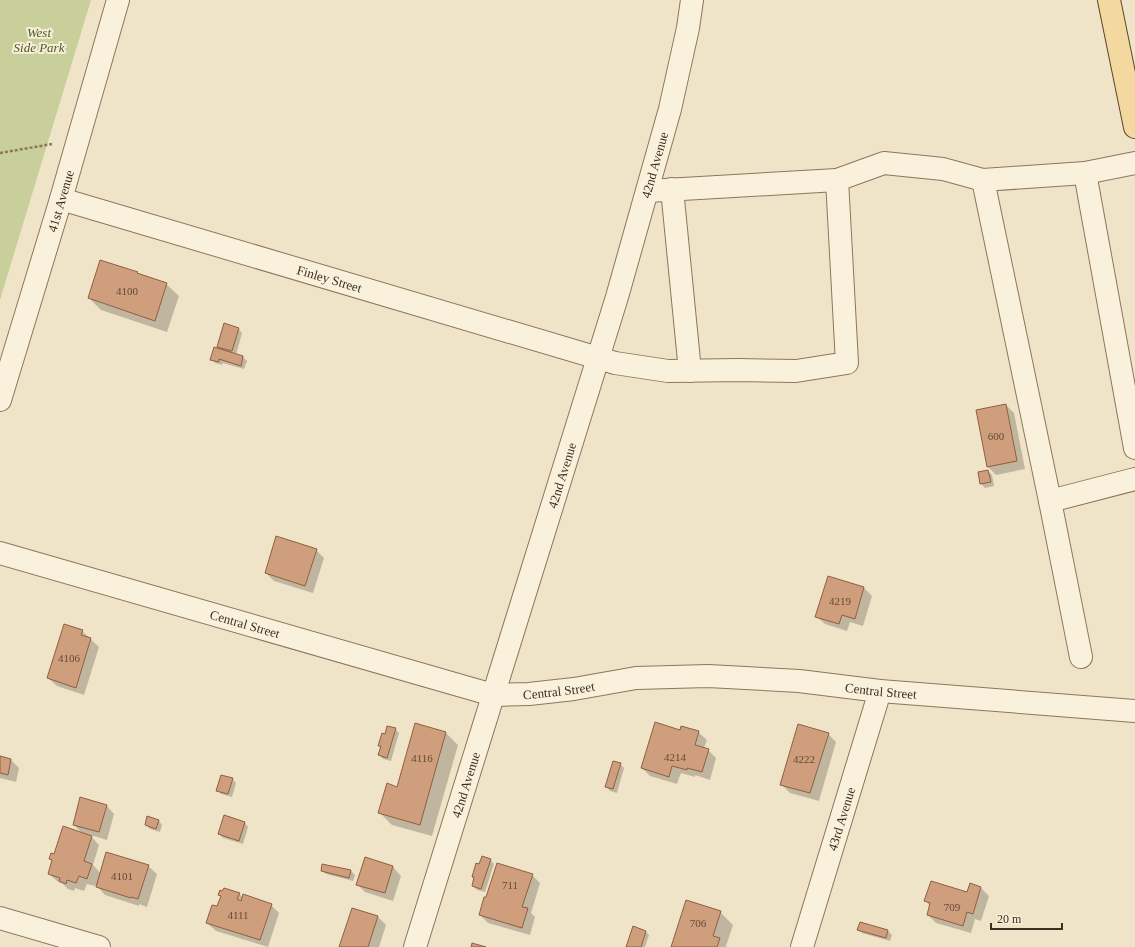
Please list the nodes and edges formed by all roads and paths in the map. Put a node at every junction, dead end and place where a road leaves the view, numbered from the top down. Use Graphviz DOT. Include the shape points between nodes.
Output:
graph roads {
  1 [pos="118,0"];
  2 [pos="692,0"];
  3 [pos="1109,0"];
  4 [pos="1135,127"];
  5 [pos="52,144"];
  6 [pos="0,153"];
  7 [pos="1135,164"];
  8 [pos="1085,173"];
  9 [pos="837,180"];
  10 [pos="983,180"];
  11 [pos="672,189"];
  12 [pos="648,191"];
  13 [pos="60,199"];
  14 [pos="598,358"];
  15 [pos="690,371"];
  16 [pos="0,400"];
  17 [pos="1135,448"];
  18 [pos="1135,479"];
  19 [pos="1050,501"];
  20 [pos="0,554"];
  21 [pos="1081,657"];
  22 [pos="880,692"];
  23 [pos="493,695"];
  24 [pos="1135,711"];
  25 [pos="0,918"];
  26 [pos="44,939"];
  27 [pos="99,947"];
  28 [pos="415,947"];
  29 [pos="802,947"];
  1 -- 13 [label="street, 41st Avenue"];
  2 -- 12 [label="street, 42nd Avenue" via="670,109"];
  3 -- 4 [label="main road"];
  5 -- 6 [label="path"];
  7 -- 8 [label="street"];
  8 -- 10 [label="street"];
  8 -- 17 [label="street"];
  9 -- 10 [label="street" via="884,163 943,169"];
  9 -- 11 [label="street"];
  9 -- 15 [label="street, Finley Street" via="847,363 796,371"];
  10 -- 19 [label="street"];
  11 -- 12 [label="street"];
  11 -- 15 [label="street"];
  12 -- 14 [label="street, 42nd Avenue"];
  13 -- 14 [label="street, Finley Street"];
  13 -- 16 [label="street, 41st Avenue"];
  14 -- 15 [label="street, Finley Street" via="668,371"];
  14 -- 23 [label="street, 42nd Avenue"];
  18 -- 19 [label="street"];
  19 -- 21 [label="street"];
  20 -- 23 [label="street, Central Street"];
  22 -- 23 [label="street, Central Street" via="799,681 708,676 636,678 574,689"];
  22 -- 24 [label="street, Central Street"];
  22 -- 29 [label="street, 43rd Avenue"];
  23 -- 28 [label="street, 42nd Avenue"];
  25 -- 26 [label="street"];
  26 -- 27 [label="street"];
}
